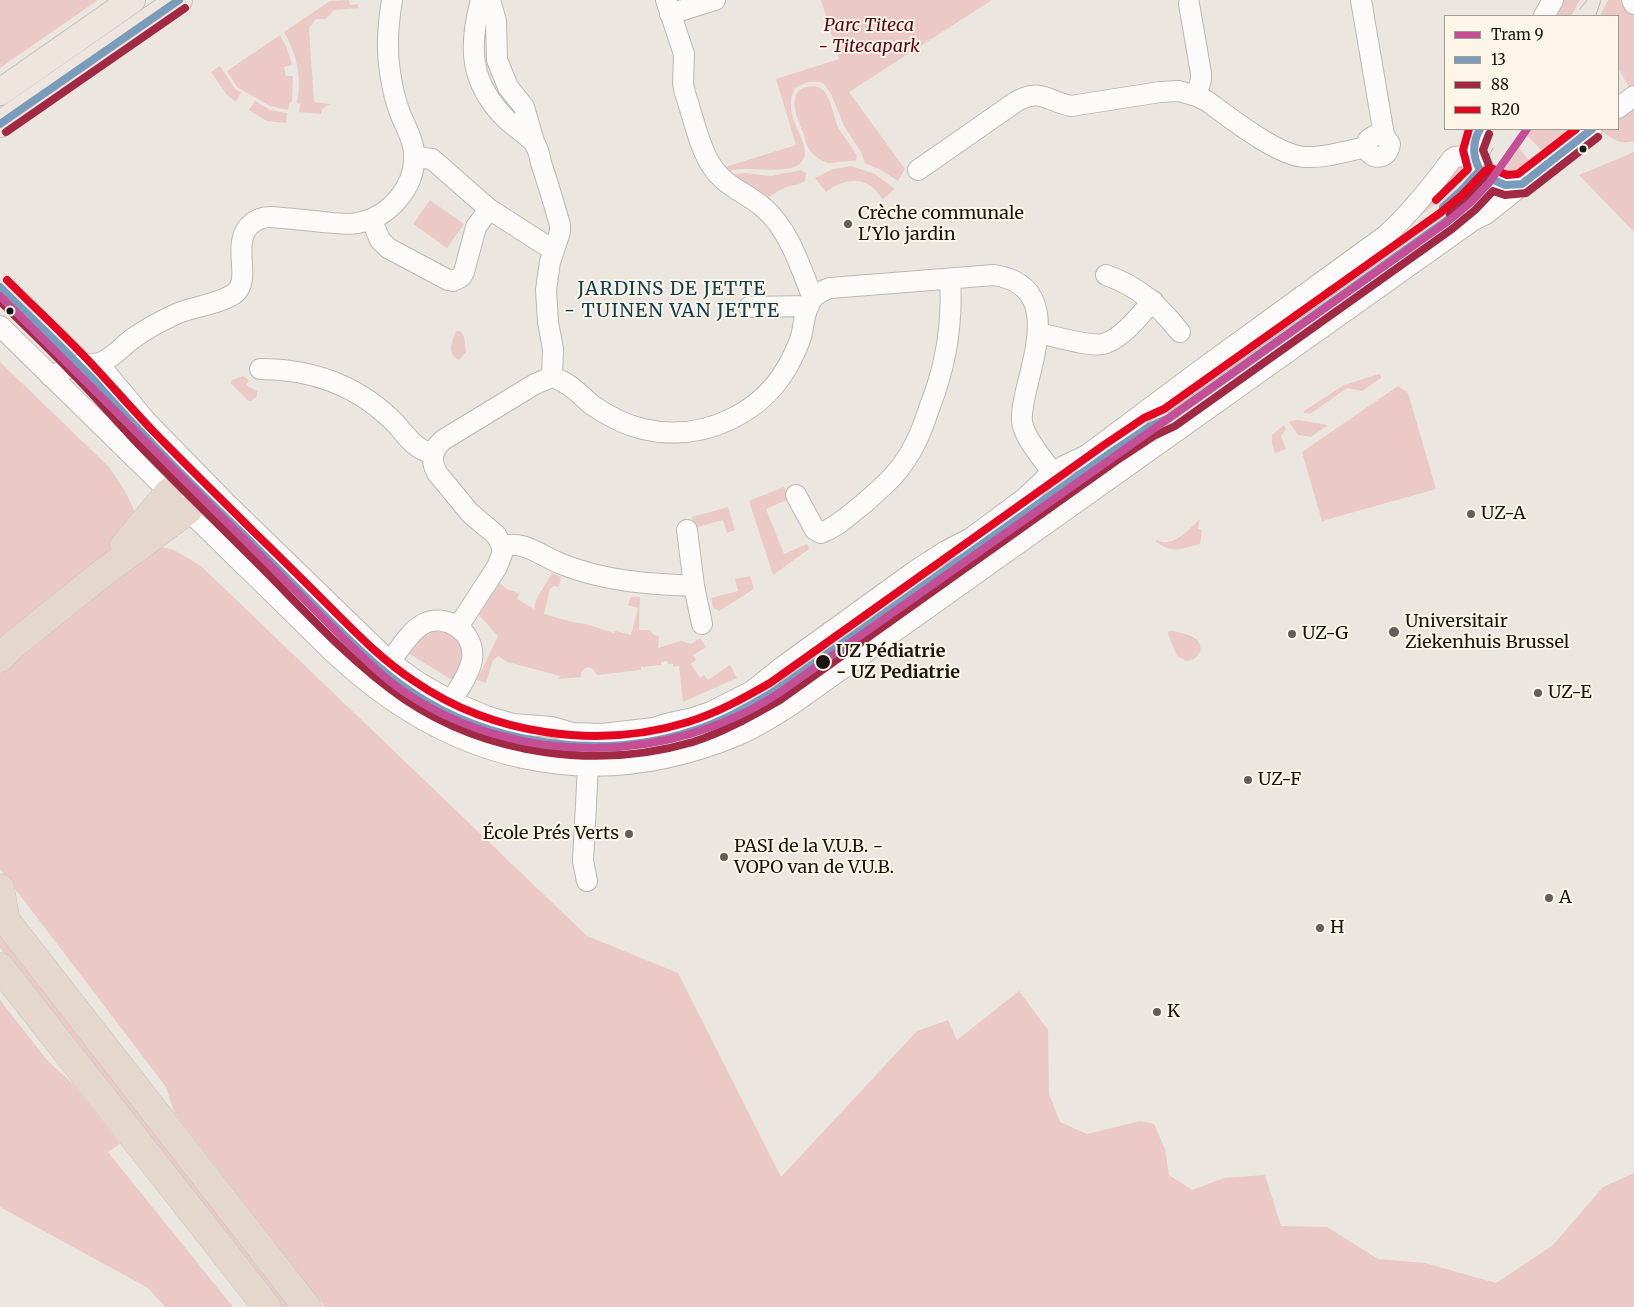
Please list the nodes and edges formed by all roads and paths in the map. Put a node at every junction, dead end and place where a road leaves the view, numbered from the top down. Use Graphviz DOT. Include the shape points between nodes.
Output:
graph roads {
  1 [pos="132,0"];
  2 [pos="179,0"];
  3 [pos="392,0"];
  4 [pos="481,0"];
  5 [pos="490,0"];
  6 [pos="714,0"];
  7 [pos="1361,0"];
  8 [pos="1553,0"];
  9 [pos="1632,0"];
  10 [pos="1189,4"];
  11 [pos="1634,4"];
  12 [pos="668,7"];
  13 [pos="1545,15"];
  14 [pos="0,92"];
  15 [pos="1196,96"];
  16 [pos="1634,96"];
  17 [pos="1619,107"];
  18 [pos="0,124"];
  19 [pos="1480,130"];
  20 [pos="1591,130"];
  21 [pos="536,144"];
  22 [pos="1473,155"];
  23 [pos="414,157"];
  24 [pos="918,170"];
  25 [pos="1484,173"];
  26 [pos="1522,184"];
  27 [pos="489,209"];
  28 [pos="371,219"];
  29 [pos="1472,221"];
  30 [pos="553,250"];
  31 [pos="1106,275"];
  32 [pos="950,279"];
  33 [pos="1153,301"];
  34 [pos="811,302"];
  35 [pos="748,307"];
  36 [pos="0,326"];
  37 [pos="1180,332"];
  38 [pos="1038,333"];
  39 [pos="98,363"];
  40 [pos="260,369"];
  41 [pos="50,376"];
  42 [pos="552,377"];
  43 [pos="433,454"];
  44 [pos="1053,473"];
  45 [pos="796,495"];
  46 [pos="178,501"];
  47 [pos="687,530"];
  48 [pos="502,546"];
  49 [pos="694,586"];
  50 [pos="702,624"];
  51 [pos="458,627"];
  52 [pos="0,658"];
  53 [pos="390,662"];
  54 [pos="451,701"];
  55 [pos="588,766"];
  56 [pos="587,881"];
  57 [pos="0,888"];
  58 [pos="3,917"];
  59 [pos="0,967"];
  60 [pos="267,1307"];
  61 [pos="307,1307"];
  1 -- 14 [label="main road"];
  2 -- 18 [label="main road"];
  3 -- 23 [label="street" via="387,38 390,71 396,101 412,140"];
  4 -- 21 [label="street" via="474,26 473,52 482,86 500,113"];
  5 -- 21 [label="street" via="496,21 496,51 500,68 508,87 524,107"];
  6 -- 12 [label="street"];
  7 -- 15 [label="street" via="1384,135 1370,137 1366,147 1314,157 1295,156 1277,149"];
  8 -- 13 [label="street"];
  9 -- 11 [label="street"];
  10 -- 15 [label="street" via="1201,73"];
  12 -- 34 [label="street" via="684,54 685,93 708,159 722,178 774,218 790,243"];
  15 -- 24 [label="street" via="1179,91 1071,106 1048,96 1032,95"];
  16 -- 17 [label="street"];
  19 -- 22 [label="street"];
  20 -- 26 [label="street"];
  21 -- 30 [label="street" via="560,225"];
  22 -- 25 [label="street"];
  22 -- 44 [label="street" via="1452,159 1398,225 1385,236 1087,455"];
  23 -- 27 [label="street" via="436,163"];
  23 -- 28 [label="street" via="403,193 386,211"];
  25 -- 26 [label="street" via="1505,185"];
  25 -- 29 [label="street"];
  26 -- 29 [label="street" via="1486,214"];
  27 -- 28 [label="street" via="476,227 464,272 453,281 388,248 380,240"];
  27 -- 30 [label="street"];
  28 -- 39 [label="street" via="350,224 260,218 242,238 242,276 236,292 154,325"];
  29 -- 55 [label="street" via="772,717 739,735 676,756 632,764"];
  30 -- 42 [label="street" via="546,306 553,348"];
  31 -- 33 [label="street" via="1130,284"];
  32 -- 34 [label="street" via="837,287 824,290"];
  32 -- 38 [label="street" via="994,275 1017,282 1035,305"];
  32 -- 45 [label="street" via="945,362 923,430 904,462 890,480 866,501 835,527 822,532 815,530"];
  33 -- 37 [label="street"];
  33 -- 38 [label="street" via="1124,332 1102,344 1093,345"];
  34 -- 35 [label="street"];
  34 -- 42 [label="street" via="797,346 778,381 750,409 714,426 680,433 636,427 609,416 567,384"];
  36 -- 41 [label="street"];
  38 -- 44 [label="street" via="1022,424"];
  39 -- 41 [label="street" via="79,364"];
  39 -- 53 [label="street" via="146,421 227,504"];
  40 -- 43 [label="street" via="310,374 343,385 374,404 421,450"];
  41 -- 46 [label="street"];
  42 -- 43 [label="street" via="443,440"];
  43 -- 48 [label="street" via="433,467 441,479 470,513 496,535"];
  44 -- 54 [label="street" via="971,538 915,571 752,692 698,717 650,729 582,734 552,727 513,724"];
  46 -- 52 [label="highway" via="99,576"];
  46 -- 55 [label="street" via="341,660 387,698 425,722 488,749 554,764"];
  47 -- 49 [label="street"];
  48 -- 49 [label="street" via="524,546 562,564 620,581"];
  48 -- 51 [label="street" via="494,572"];
  49 -- 50 [label="street"];
  51 -- 53 [label="street" via="441,621 424,624"];
  51 -- 54 [label="street" via="469,640 472,658 467,674"];
  53 -- 54 [label="street"];
  55 -- 56 [label="street" via="583,861"];
  57 -- 58 [label="highway"];
  58 -- 61 [label="highway"];
  59 -- 60 [label="highway"];
}
